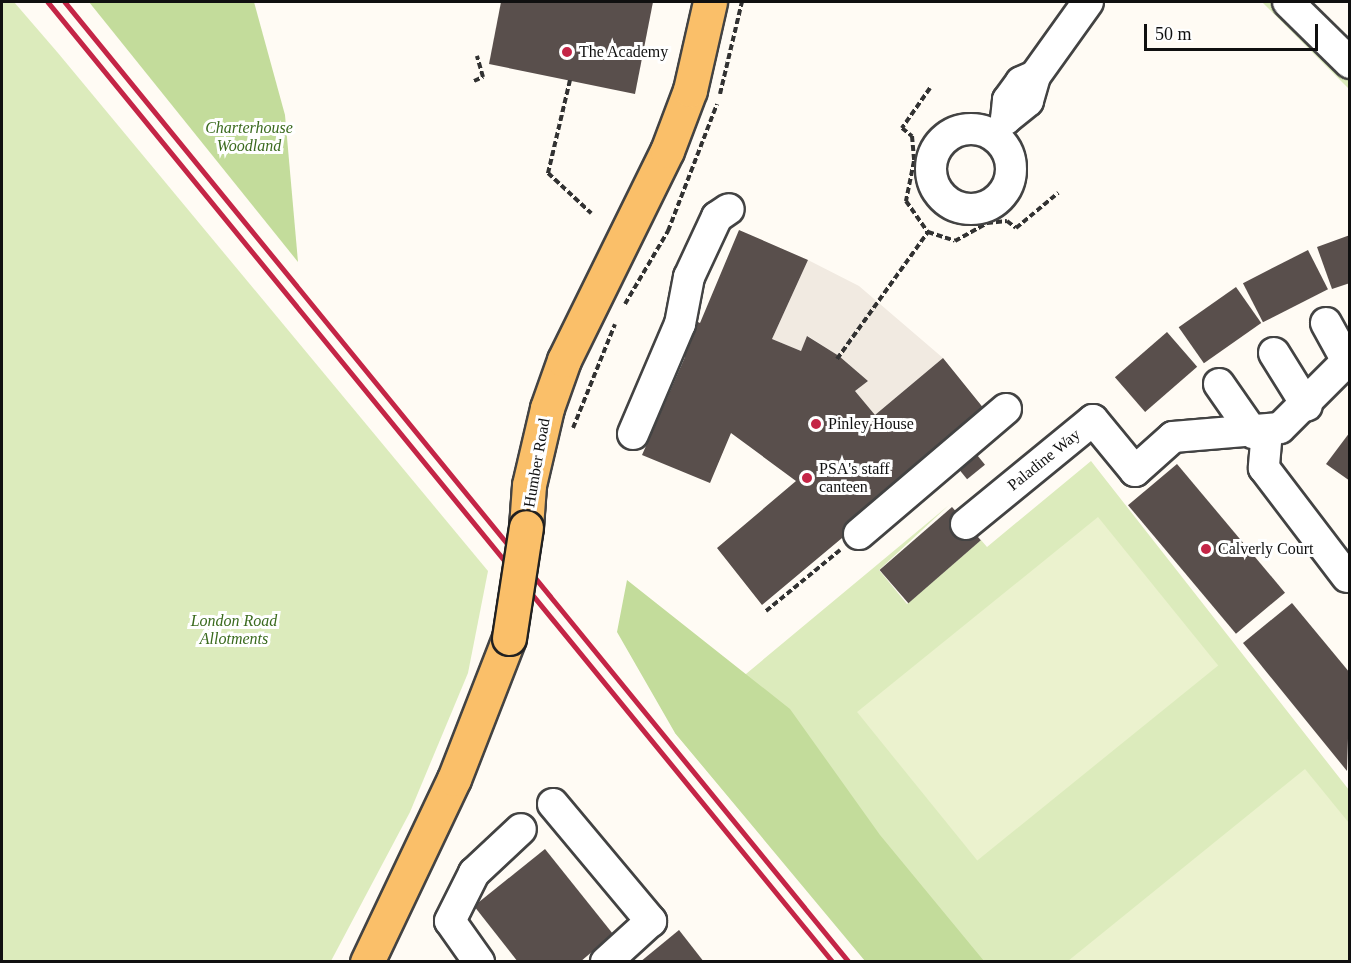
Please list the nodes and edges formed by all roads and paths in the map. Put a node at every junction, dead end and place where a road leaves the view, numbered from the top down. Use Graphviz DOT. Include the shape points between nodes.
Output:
graph roads {
  1 [pos="710,2"];
  2 [pos="742,2"];
  3 [pos="1088,2"];
  4 [pos="1287,2"];
  5 [pos="477,56"];
  6 [pos="1350,63"];
  7 [pos="570,80"];
  8 [pos="474,81"];
  9 [pos="930,88"];
  10 [pos="1000,127"];
  11 [pos="1058,193"];
  12 [pos="729,209"];
  13 [pos="591,213"];
  14 [pos="928,232"];
  15 [pos="1326,323"];
  16 [pos="1274,353"];
  17 [pos="837,358"];
  18 [pos="1348,360"];
  19 [pos="1219,384"];
  20 [pos="1307,406"];
  21 [pos="1006,409"];
  22 [pos="571,432"];
  23 [pos="1260,432"];
  24 [pos="633,434"];
  25 [pos="966,524"];
  26 [pos="859,534"];
  27 [pos="1347,577"];
  28 [pos="766,610"];
  29 [pos="553,804"];
  30 [pos="520,829"];
  31 [pos="367,962"];
  32 [pos="479,962"];
  33 [pos="606,962"];
  1 -- 31 [label="main road, Humber Road, bridge" via="690,90 667,151 564,360 547,408 529,485 509,638 454,779"];
  2 -- 22 [label="path" via="730,61 701,156 668,231 619,314"];
  3 -- 10 [label="street" via="1035,76 1028,101"];
  4 -- 6 [label="street"];
  5 -- 8 [label="path" via="483,77"];
  7 -- 13 [label="path" via="548,173"];
  9 -- 14 [label="path" via="902,128 912,136 914,161 906,201"];
  11 -- 14 [label="path" via="1017,228 1007,221 987,223 954,241"];
  12 -- 24 [label="street" via="717,217 689,277 681,324"];
  14 -- 17 [label="path"];
  15 -- 18 [label="street"];
  16 -- 20 [label="street"];
  18 -- 20 [label="street, Paladine Way"];
  19 -- 23 [label="street"];
  20 -- 23 [label="street, Paladine Way" via="1280,428"];
  21 -- 26 [label="street"];
  23 -- 25 [label="street, Paladine Way" via="1202,431 1173,437 1134,471 1093,420"];
  23 -- 27 [label="street" via="1264,468"];
  26 -- 28 [label="path"];
  29 -- 33 [label="street" via="651,921"];
  30 -- 32 [label="street" via="474,873 450,921"];
}
